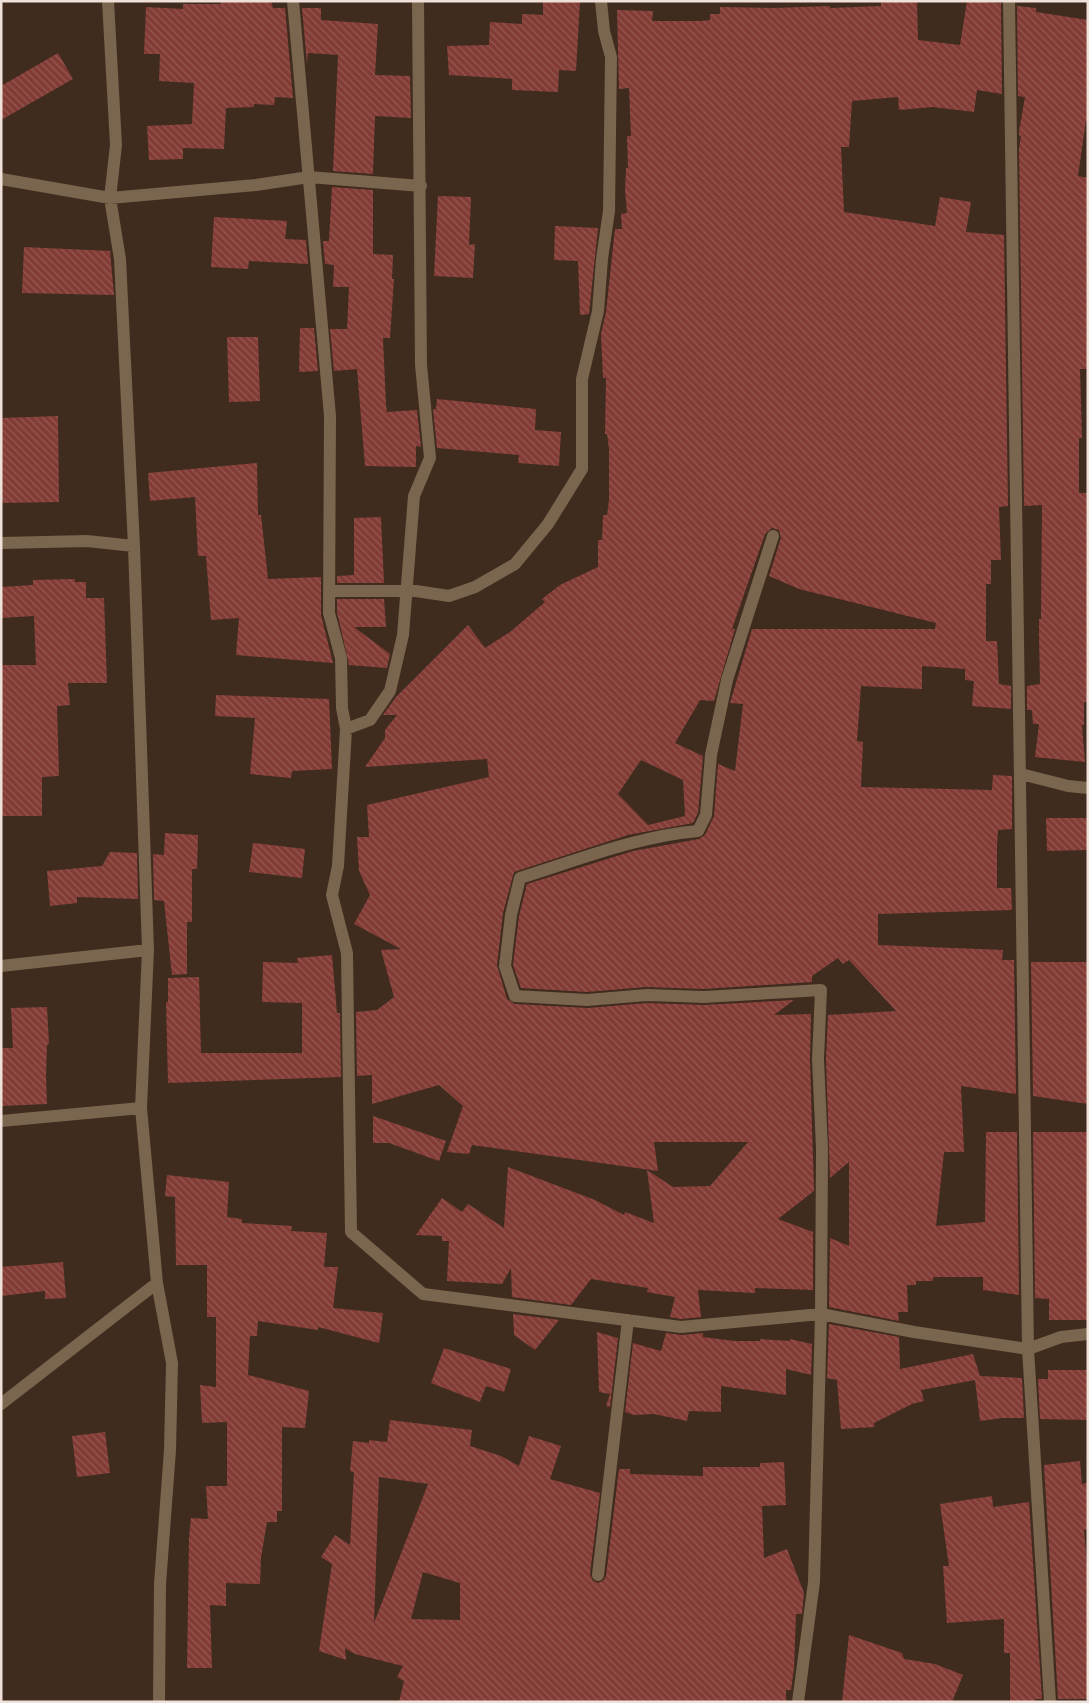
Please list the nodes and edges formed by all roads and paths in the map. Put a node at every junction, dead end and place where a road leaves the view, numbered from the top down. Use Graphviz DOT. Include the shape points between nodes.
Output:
graph roads {
  1 [pos="108,1"];
  2 [pos="293,1"];
  3 [pos="418,1"];
  4 [pos="601,1"];
  5 [pos="1009,1"];
  6 [pos="309,177"];
  7 [pos="1,179"];
  8 [pos="421,186"];
  9 [pos="110,198"];
  10 [pos="773,536"];
  11 [pos="1,543"];
  12 [pos="134,546"];
  13 [pos="329,590"];
  14 [pos="406,592"];
  15 [pos="346,729"];
  16 [pos="1021,774"];
  17 [pos="1088,788"];
  18 [pos="148,950"];
  19 [pos="1,966"];
  20 [pos="141,1108"];
  21 [pos="1,1121"];
  22 [pos="157,1282"];
  23 [pos="821,1314"];
  24 [pos="628,1320"];
  25 [pos="1088,1334"];
  26 [pos="1028,1349"];
  27 [pos="1,1404"];
  28 [pos="598,1575"];
  29 [pos="798,1701"];
  30 [pos="159,1702"];
  31 [pos="1050,1702"];
  1 -- 9 [label="street" via="116,145"];
  2 -- 6 [label="street"];
  3 -- 8 [label="street"];
  4 -- 14 [label="street" via="611,57 609,212 598,311 582,379 582,469 548,524 515,564 475,587 449,596"];
  5 -- 16 [label="street"];
  6 -- 8 [label="street"];
  6 -- 9 [label="street"];
  6 -- 13 [label="street" via="330,416"];
  7 -- 9 [label="street"];
  8 -- 14 [label="street" via="421,365 430,458 414,496"];
  9 -- 12 [label="street" via="120,259"];
  10 -- 23 [label="street" via="727,680 711,755 706,815 698,831 610,850 520,878 505,966 515,996 587,1000 821,990 818,1059 822,1149"];
  11 -- 12 [label="street" via="87,541"];
  12 -- 18 [label="street"];
  13 -- 14 [label="street"];
  13 -- 15 [label="street" via="329,613 341,658 342,708"];
  14 -- 15 [label="street" via="403,635 390,691 370,720"];
  15 -- 24 [label="street" via="338,866 332,895 347,953 351,1232 423,1294"];
  16 -- 17 [label="street"];
  16 -- 26 [label="street"];
  18 -- 19 [label="street"];
  18 -- 20 [label="street"];
  20 -- 21 [label="street"];
  20 -- 22 [label="street"];
  22 -- 27 [label="street"];
  22 -- 30 [label="street" via="172,1363 170,1450 160,1584"];
  23 -- 24 [label="street" via="681,1327"];
  23 -- 26 [label="street"];
  23 -- 29 [label="street" via="814,1582"];
  24 -- 28 [label="street"];
  25 -- 26 [label="street" via="1061,1337"];
  26 -- 31 [label="street"];
}
